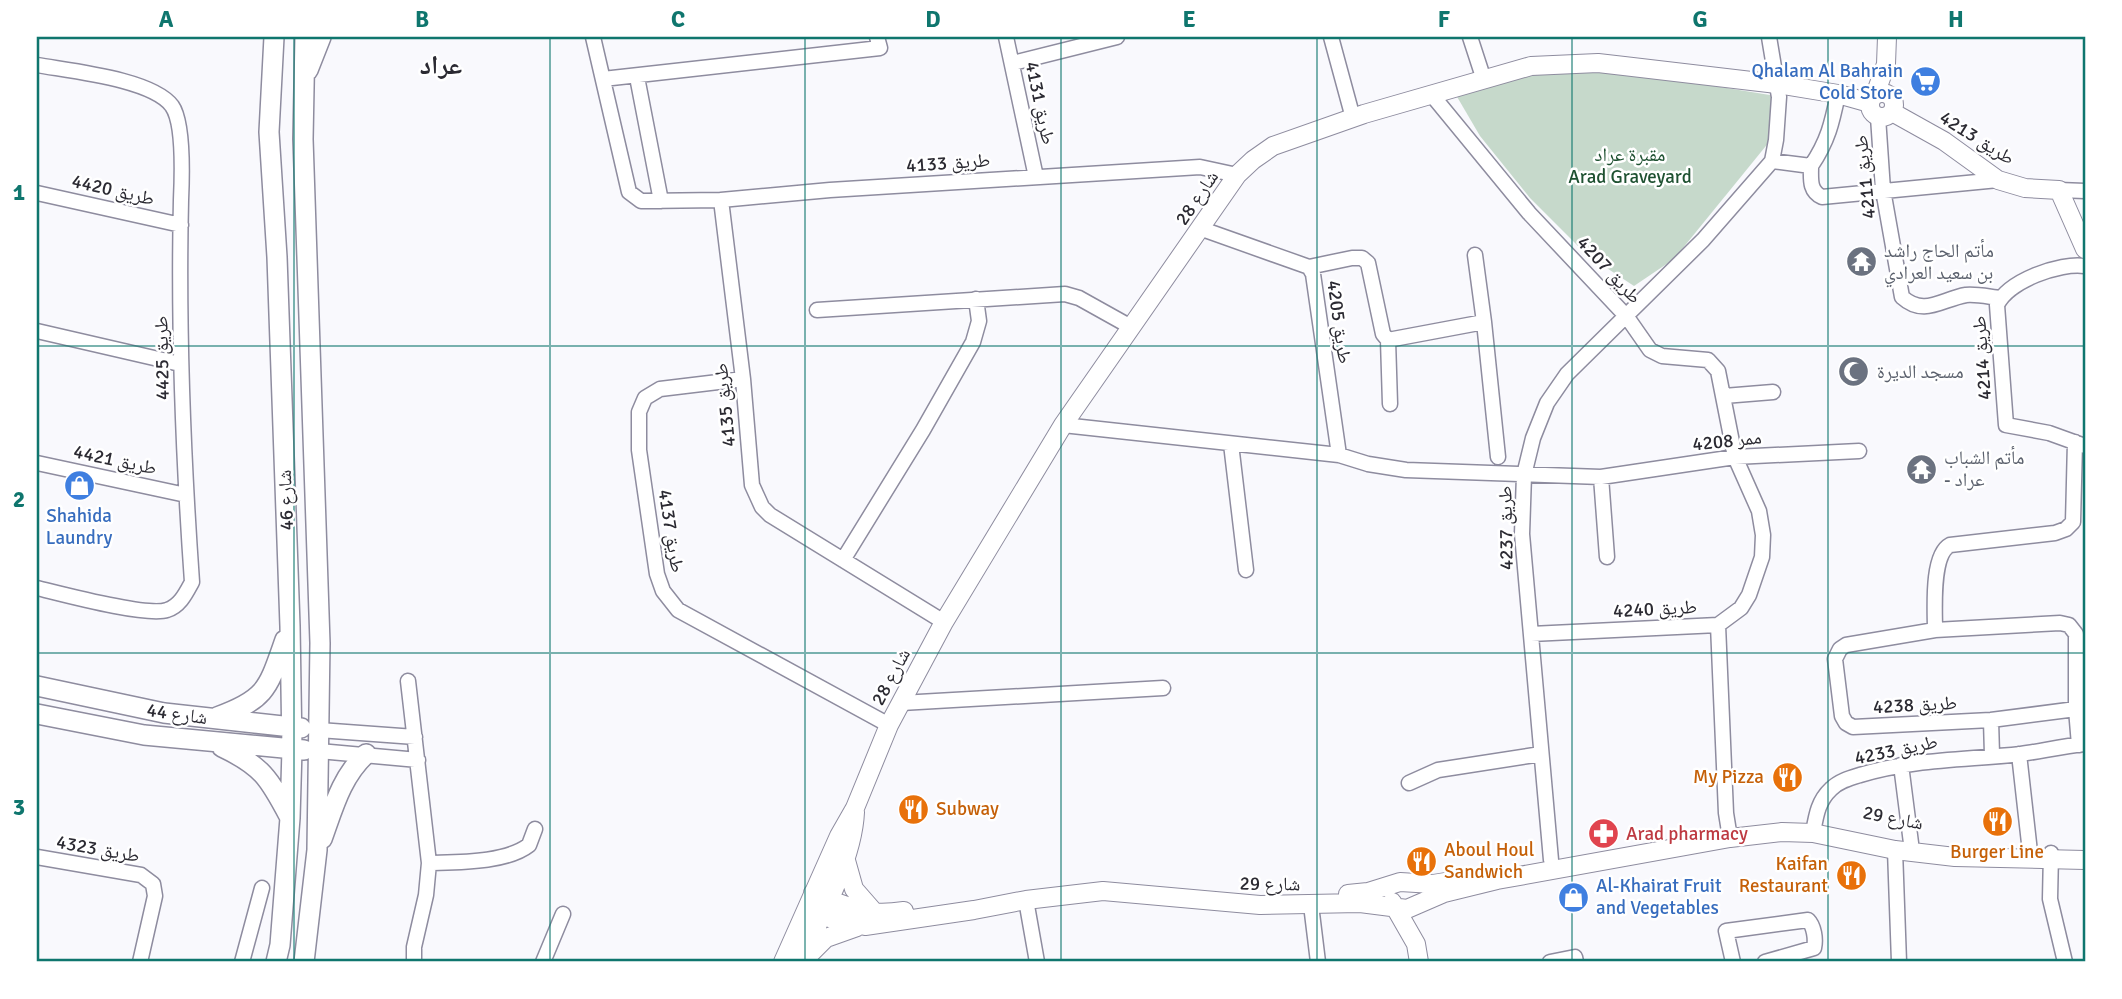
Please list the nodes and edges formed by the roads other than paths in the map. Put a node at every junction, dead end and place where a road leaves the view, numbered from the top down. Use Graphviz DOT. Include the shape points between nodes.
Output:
graph roads {
  1 [pos="274,37"];
  2 [pos="304,37"];
  3 [pos="321,37"];
  4 [pos="593,37"];
  5 [pos="877,37"];
  6 [pos="1006,37"];
  7 [pos="1118,37"];
  8 [pos="1331,37"];
  9 [pos="1470,37"];
  10 [pos="1769,37"];
  11 [pos="1887,37"];
  12 [pos="1013,63"];
  13 [pos="37,65"];
  14 [pos="637,76"];
  15 [pos="603,79"];
  16 [pos="1484,80"];
  17 [pos="302,84"];
  18 [pos="1777,84"];
  19 [pos="1838,93"];
  20 [pos="1432,95"];
  21 [pos="1881,105"];
  22 [pos="1353,118"];
  23 [pos="1772,161"];
  24 [pos="1811,166"];
  25 [pos="1237,175"];
  26 [pos="1036,177"];
  27 [pos="1998,180"];
  28 [pos="1883,190"];
  29 [pos="2059,190"];
  30 [pos="2085,191"];
  31 [pos="37,193"];
  32 [pos="721,200"];
  33 [pos="661,201"];
  34 [pos="181,225"];
  35 [pos="1202,229"];
  36 [pos="2085,249"];
  37 [pos="1475,255"];
  38 [pos="2085,266"];
  39 [pos="1309,267"];
  40 [pos="2000,298"];
  41 [pos="976,299"];
  42 [pos="817,310"];
  43 [pos="1627,317"];
  44 [pos="1484,322"];
  45 [pos="1131,327"];
  46 [pos="37,331"];
  47 [pos="1388,340"];
  48 [pos="180,364"];
  49 [pos="743,379"];
  50 [pos="1773,392"];
  51 [pos="1724,396"];
  52 [pos="1390,404"];
  53 [pos="1063,425"];
  54 [pos="1231,444"];
  55 [pos="2080,444"];
  56 [pos="1859,452"];
  57 [pos="1339,455"];
  58 [pos="1498,457"];
  59 [pos="1735,457"];
  60 [pos="37,463"];
  61 [pos="1524,475"];
  62 [pos="1601,477"];
  63 [pos="186,495"];
  64 [pos="1607,558"];
  65 [pos="843,561"];
  66 [pos="1246,570"];
  67 [pos="37,588"];
  68 [pos="944,622"];
  69 [pos="1718,625"];
  70 [pos="290,626"];
  71 [pos="1935,630"];
  72 [pos="1531,634"];
  73 [pos="408,681"];
  74 [pos="37,686"];
  75 [pos="1163,688"];
  76 [pos="901,703"];
  77 [pos="2076,709"];
  78 [pos="37,713"];
  79 [pos="212,718"];
  80 [pos="1991,720"];
  81 [pos="889,725"];
  82 [pos="292,727"];
  83 [pos="319,730"];
  84 [pos="415,737"];
  85 [pos="208,741"];
  86 [pos="2082,744"];
  87 [pos="292,749"];
  88 [pos="318,751"];
  89 [pos="366,754"];
  90 [pos="1541,754"];
  91 [pos="2019,754"];
  92 [pos="1992,755"];
  93 [pos="418,760"];
  94 [pos="1901,765"];
  95 [pos="1409,783"];
  96 [pos="855,808"];
  97 [pos="290,818"];
  98 [pos="1814,828"];
  99 [pos="535,829"];
  100 [pos="1729,834"];
  101 [pos="1903,847"];
  102 [pos="317,850"];
  103 [pos="2031,852"];
  104 [pos="2085,853"];
  105 [pos="2051,857"];
  106 [pos="845,858"];
  107 [pos="2085,860"];
  108 [pos="37,861"];
  109 [pos="429,863"];
  110 [pos="1551,864"];
  111 [pos="1415,882"];
  112 [pos="1392,884"];
  113 [pos="261,888"];
  114 [pos="1026,900"];
  115 [pos="817,903"];
  116 [pos="1311,905"];
  117 [pos="1420,905"];
  118 [pos="1395,909"];
  119 [pos="563,914"];
  120 [pos="870,919"];
  121 [pos="1416,944"];
  122 [pos="140,962"];
  123 [pos="242,962"];
  124 [pos="276,962"];
  125 [pos="304,962"];
  126 [pos="414,962"];
  127 [pos="543,962"];
  128 [pos="783,962"];
  129 [pos="801,962"];
  130 [pos="1037,962"];
  131 [pos="1318,962"];
  132 [pos="1419,962"];
  133 [pos="1550,962"];
  134 [pos="1576,962"];
  135 [pos="1732,962"];
  136 [pos="1765,962"];
  137 [pos="1899,962"];
  138 [pos="2065,962"];
  1 -- 70 [label="main road, شارع 46" via="269,132"];
  2 -- 17 [label="main road, شارع 46"];
  3 -- 17 [label="main road"];
  4 -- 15 [label="street, طريق 4133"];
  5 -- 14 [label="street" via="880,48"];
  6 -- 12 [label="street, طريق 4131"];
  7 -- 12 [label="street"];
  8 -- 22 [label="street"];
  9 -- 16 [label="street"];
  10 -- 18 [label="street"];
  11 -- 21 [label="street" via="1886,64 1891,74"];
  12 -- 26 [label="street, طريق 4131"];
  13 -- 34 [label="street, طريق 4425" via="124,81 159,94 173,107 182,168"];
  14 -- 15 [label="street"];
  14 -- 33 [label="street"];
  15 -- 33 [label="street, طريق 4133" via="629,192 641,201"];
  16 -- 18 [label="street, شارع 28" via="1531,66 1598,63"];
  16 -- 20 [label="street, شارع 28"];
  17 -- 83 [label="main road, شارع 46"];
  18 -- 19 [label="street, شارع 28"];
  18 -- 23 [label="street"];
  19 -- 21 [label="street, شارع 28"];
  19 -- 24 [label="street" via="1831,131"];
  20 -- 22 [label="street, شارع 28"];
  20 -- 43 [label="street, طريق 4207" via="1529,213"];
  21 -- 27 [label="street, طريق 4213" via="1944,141"];
  21 -- 28 [label="street, طريق 4211"];
  22 -- 25 [label="street, شارع 28" via="1273,146"];
  23 -- 24 [label="street"];
  23 -- 43 [label="street, طريق 4237"];
  24 -- 28 [label="street" via="1812,186 1822,197"];
  25 -- 26 [label="street, طريق 4133" via="1200,167"];
  25 -- 35 [label="street, شارع 28"];
  26 -- 32 [label="street, طريق 4133"];
  27 -- 28 [label="street"];
  27 -- 29 [label="street, طريق 4213" via="2025,188"];
  28 -- 40 [label="street, طريق 4211" via="1902,298 1920,307 1967,295"];
  29 -- 30 [label="street, طريق 4213"];
  29 -- 36 [label="street"];
  31 -- 34 [label="street, طريق 4420"];
  32 -- 33 [label="street, طريق 4133"];
  32 -- 49 [label="street, طريق 4135"];
  34 -- 48 [label="street, طريق 4425"];
  35 -- 39 [label="street, طريق 4205"];
  35 -- 45 [label="street, شارع 28"];
  37 -- 44 [label="street"];
  38 -- 40 [label="street, طريق 4214" via="2073,264 2040,274"];
  39 -- 47 [label="street" via="1352,258 1368,263"];
  39 -- 57 [label="street, طريق 4205"];
  40 -- 55 [label="street, طريق 4214" via="2006,425"];
  41 -- 42 [label="street"];
  41 -- 45 [label="street" via="1065,293"];
  41 -- 65 [label="street" via="979,321 973,342"];
  43 -- 51 [label="street, طريق 4207" via="1657,354 1713,364"];
  43 -- 61 [label="street, طريق 4237" via="1566,374 1547,403"];
  44 -- 47 [label="street"];
  44 -- 58 [label="street"];
  45 -- 53 [label="street, شارع 28"];
  46 -- 48 [label="street"];
  47 -- 52 [label="street"];
  48 -- 63 [label="street, طريق 4425"];
  49 -- 65 [label="street, طريق 4135" via="752,485 762,506"];
  49 -- 81 [label="street, طريق 4137" via="660,389 645,398 639,412 639,450 663,591 678,610"];
  50 -- 51 [label="street"];
  51 -- 59 [label="street, طريق 4207"];
  53 -- 54 [label="street"];
  53 -- 68 [label="street, شارع 28"];
  54 -- 57 [label="street"];
  54 -- 66 [label="street"];
  55 -- 71 [label="street" via="2073,522 2066,529 1943,549"];
  56 -- 59 [label="street, ممر 4208"];
  57 -- 61 [label="street" via="1406,470"];
  59 -- 62 [label="street, ممر 4208"];
  59 -- 69 [label="street, طريق 4240" via="1759,511 1762,557 1749,596"];
  60 -- 63 [label="street, طريق 4421"];
  61 -- 62 [label="street, ممر 4208"];
  61 -- 72 [label="street, طريق 4237" via="1522,534"];
  62 -- 64 [label="street"];
  63 -- 67 [label="street, طريق 4425" via="192,582 183,599 167,610 146,612"];
  65 -- 68 [label="street, طريق 4135"];
  68 -- 76 [label="street, شارع 28"];
  69 -- 72 [label="street, طريق 4240"];
  69 -- 100 [label="street"];
  70 -- 79 [label="main road" via="261,695 240,709"];
  70 -- 82 [label="main road, شارع 46"];
  71 -- 77 [label="street, طريق 4238" via="2069,625 2076,634"];
  71 -- 80 [label="street, طريق 4238" via="1840,649 1835,659 1846,723 1862,728"];
  72 -- 90 [label="street, طريق 4237"];
  73 -- 84 [label="street"];
  74 -- 79 [label="main road, شارع 44" via="121,705"];
  75 -- 76 [label="street"];
  76 -- 81 [label="street, شارع 28"];
  77 -- 80 [label="street, طريق 4238"];
  77 -- 86 [label="street, طريق 4238"];
  78 -- 85 [label="main road, شارع 44" via="117,731"];
  79 -- 82 [label="main road, شارع 44"];
  80 -- 92 [label="street"];
  81 -- 96 [label="street, شارع 28"];
  82 -- 83 [label="main road, شارع 44"];
  82 -- 87 [label="main road, شارع 46"];
  83 -- 84 [label="street"];
  83 -- 88 [label="main road, شارع 46"];
  84 -- 93 [label="street"];
  85 -- 87 [label="main road, شارع 44"];
  85 -- 97 [label="main road" via="261,771"];
  86 -- 91 [label="street, طريق 4233"];
  87 -- 88 [label="main road, شارع 44"];
  87 -- 97 [label="main road, شارع 46"];
  88 -- 89 [label="street"];
  88 -- 102 [label="main road, شارع 46"];
  89 -- 93 [label="street"];
  89 -- 102 [label="main road" via="352,767 341,788"];
  90 -- 95 [label="street" via="1438,769"];
  90 -- 110 [label="street, طريق 4237"];
  91 -- 92 [label="street, طريق 4233"];
  91 -- 103 [label="street"];
  92 -- 94 [label="street, طريق 4233"];
  93 -- 109 [label="street"];
  94 -- 98 [label="street, طريق 4233" via="1837,784 1822,799"];
  94 -- 101 [label="street"];
  96 -- 106 [label="street, شارع 28" via="852,841"];
  96 -- 115 [label="street, شارع 28" via="842,828"];
  97 -- 124 [label="main road, شارع 46"];
  98 -- 100 [label="street, شارع 29" via="1792,821"];
  98 -- 101 [label="street, شارع 29"];
  99 -- 109 [label="street" via="529,845 509,855"];
  100 -- 110 [label="street, شارع 29"];
  101 -- 103 [label="street, شارع 29"];
  101 -- 105 [label="street, شارع 29" via="1955,857"];
  101 -- 137 [label="street"];
  102 -- 125 [label="main road, شارع 46"];
  103 -- 105 [label="street, شارع 29"];
  104 -- 105 [label="street, شارع 29"];
  105 -- 107 [label="street, شارع 29"];
  105 -- 138 [label="street" via="2050,899"];
  106 -- 115 [label="street, شارع 28"];
  106 -- 120 [label="street"];
  108 -- 122 [label="street, طريق 4323" via="141,875 153,884 155,896"];
  109 -- 126 [label="street"];
  110 -- 111 [label="street, شارع 29" via="1443,883"];
  110 -- 117 [label="street, شارع 29" via="1451,891"];
  111 -- 112 [label="street, شارع 29"];
  111 -- 117 [label="street"];
  112 -- 118 [label="street"];
  112 -- 120 [label="street, شارع 29" via="1359,893 1282,898 1091,880"];
  113 -- 123 [label="street"];
  114 -- 116 [label="street, شارع 29" via="1103,891 1225,903"];
  114 -- 120 [label="street, شارع 29" via="974,910"];
  114 -- 130 [label="street"];
  115 -- 120 [label="street, شارع 29" via="862,911"];
  115 -- 128 [label="street, شارع 28"];
  115 -- 129 [label="street, شارع 28"];
  116 -- 118 [label="street, شارع 29" via="1360,903"];
  116 -- 131 [label="street"];
  117 -- 118 [label="street, شارع 29"];
  117 -- 121 [label="street"];
  118 -- 121 [label="street"];
  119 -- 127 [label="street"];
  120 -- 129 [label="street" via="826,938"];
  121 -- 132 [label="street"];
  133 -- 134 [label="street" via="1575,957"];
  135 -- 136 [label="street" via="1726,931 1808,920 1812,924 1814,948"];
}
